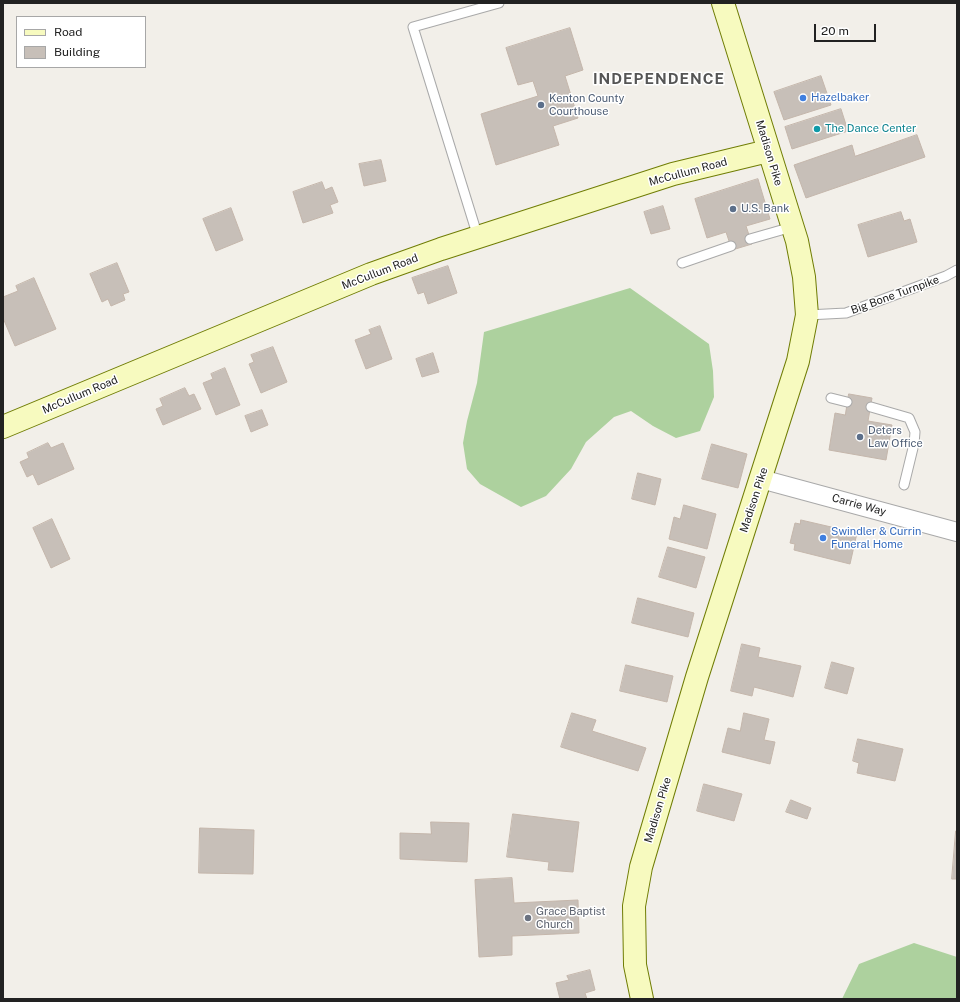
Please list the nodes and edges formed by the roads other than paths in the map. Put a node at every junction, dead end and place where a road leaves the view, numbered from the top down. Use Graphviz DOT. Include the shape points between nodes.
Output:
graph roads {
  1 [pos="499,3"];
  2 [pos="723,3"];
  3 [pos="768,151"];
  4 [pos="792,227"];
  5 [pos="478,237"];
  6 [pos="750,239"];
  7 [pos="730,246"];
  8 [pos="682,263"];
  9 [pos="957,270"];
  10 [pos="807,315"];
  11 [pos="831,398"];
  12 [pos="847,402"];
  13 [pos="871,407"];
  14 [pos="3,427"];
  15 [pos="761,479"];
  16 [pos="904,484"];
  17 [pos="957,532"];
  18 [pos="642,999"];
  1 -- 5 [label="lane" via="413,27"];
  2 -- 3 [label="main road, Madison Pike"];
  3 -- 4 [label="main road, Madison Pike"];
  3 -- 5 [label="main road, McCullum Road" via="673,174"];
  4 -- 6 [label="lane"];
  4 -- 10 [label="main road, Madison Pike" via="804,277"];
  5 -- 14 [label="main road, McCullum Road" via="371,274"];
  7 -- 8 [label="lane"];
  9 -- 10 [label="lane, Big Bone Turnpike" via="846,313"];
  10 -- 15 [label="main road, Madison Pike" via="798,361"];
  11 -- 12 [label="lane"];
  13 -- 16 [label="lane" via="909,418 915,432"];
  15 -- 17 [label="street, Carrie Way"];
  15 -- 18 [label="main road, Madison Pike" via="697,677 641,867 634,906 636,965"];
}
